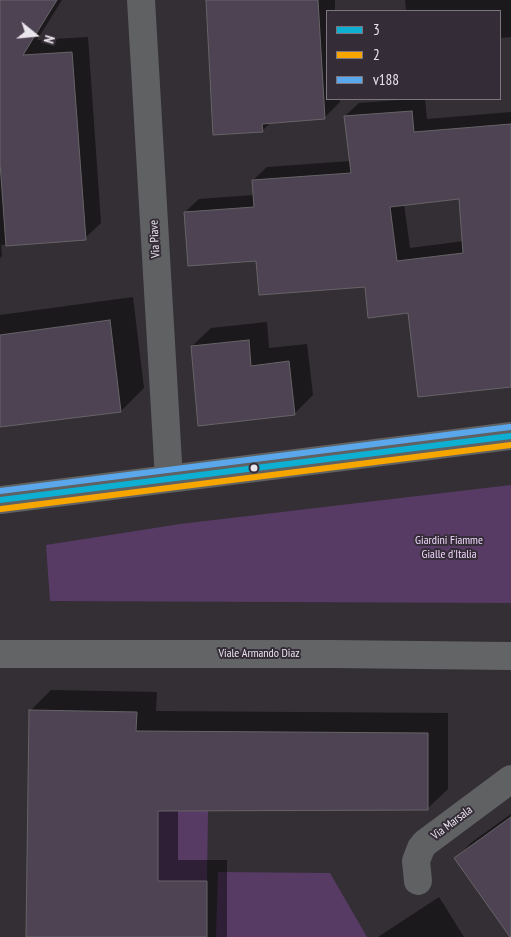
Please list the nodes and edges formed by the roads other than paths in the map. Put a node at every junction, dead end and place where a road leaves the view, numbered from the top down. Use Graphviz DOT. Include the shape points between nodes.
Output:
graph roads {
  1 [pos="141,0"];
  2 [pos="511,436"];
  3 [pos="169,479"];
  4 [pos="0,500"];
  5 [pos="2,655"];
  6 [pos="511,656"];
  7 [pos="511,779"];
  8 [pos="418,881"];
  1 -- 3 [label="street, Via Piave"];
  2 -- 3 [label="street"];
  3 -- 4 [label="street"];
  5 -- 6 [label="main road, Viale Armando Diaz"];
  7 -- 8 [label="street, Via Marsala" via="425,843 416,862"];
}
